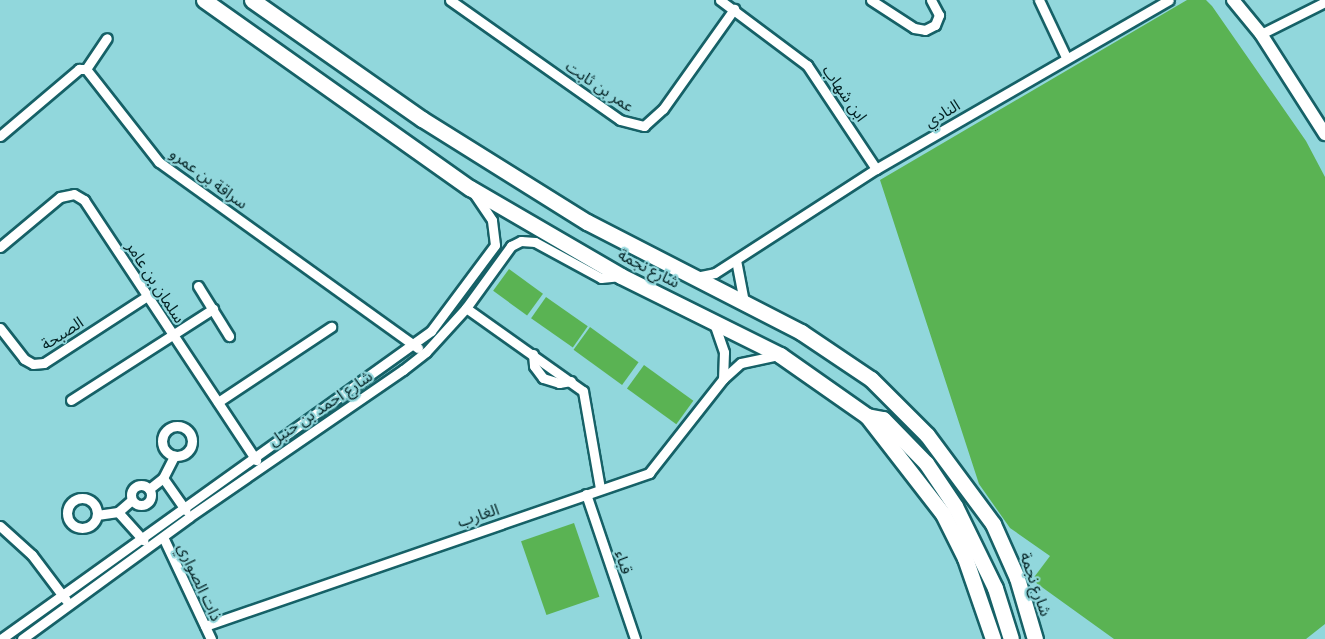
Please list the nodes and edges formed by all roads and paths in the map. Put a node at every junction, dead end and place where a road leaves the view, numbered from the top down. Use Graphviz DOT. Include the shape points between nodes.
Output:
graph roads {
  1 [pos="204,0"];
  2 [pos="252,0"];
  3 [pos="450,0"];
  4 [pos="720,0"];
  5 [pos="871,0"];
  6 [pos="931,0"];
  7 [pos="1038,0"];
  8 [pos="1169,0"];
  9 [pos="1233,0"];
  10 [pos="1325,2"];
  11 [pos="734,9"];
  12 [pos="1260,34"];
  13 [pos="107,38"];
  14 [pos="1066,57"];
  15 [pos="86,69"];
  16 [pos="1325,134"];
  17 [pos="0,136"];
  18 [pos="876,170"];
  19 [pos="470,188"];
  20 [pos="0,247"];
  21 [pos="736,260"];
  22 [pos="621,276"];
  23 [pos="692,277"];
  24 [pos="198,286"];
  25 [pos="147,296"];
  26 [pos="744,302"];
  27 [pos="466,308"];
  28 [pos="213,309"];
  29 [pos="712,318"];
  30 [pos="331,327"];
  31 [pos="0,328"];
  32 [pos="172,334"];
  33 [pos="230,336"];
  34 [pos="413,346"];
  35 [pos="426,352"];
  36 [pos="533,354"];
  37 [pos="780,354"];
  38 [pos="723,379"];
  39 [pos="571,381"];
  40 [pos="71,400"];
  41 [pos="218,402"];
  42 [pos="867,416"];
  43 [pos="174,456"];
  44 [pos="254,456"];
  45 [pos="261,467"];
  46 [pos="163,478"];
  47 [pos="600,488"];
  48 [pos="149,489"];
  49 [pos="586,494"];
  50 [pos="132,500"];
  51 [pos="183,507"];
  52 [pos="118,512"];
  53 [pos="97,515"];
  54 [pos="189,517"];
  55 [pos="0,526"];
  56 [pos="163,537"];
  57 [pos="140,538"];
  58 [pos="148,546"];
  59 [pos="63,595"];
  60 [pos="70,605"];
  61 [pos="205,626"];
  62 [pos="1,639"];
  63 [pos="22,639"];
  64 [pos="210,639"];
  65 [pos="635,639"];
  66 [pos="993,639"];
  67 [pos="1011,639"];
  68 [pos="1035,639"];
  1 -- 19 [label="main road, شارع نجمة"];
  2 -- 23 [label="main road, شارع نجمة" via="422,119 587,222"];
  3 -- 11 [label="street, عمر بن ثابت" via="620,120 644,126 663,110"];
  4 -- 11 [label="street, ابن شهاب"];
  5 -- 6 [label="street" via="920,30 930,29 938,21 939,9"];
  7 -- 14 [label="street"];
  8 -- 14 [label="street, النادي"];
  9 -- 12 [label="street"];
  10 -- 12 [label="street"];
  11 -- 18 [label="street, ابن شهاب" via="807,65"];
  12 -- 16 [label="street"];
  13 -- 15 [label="street"];
  14 -- 18 [label="street, النادي"];
  15 -- 17 [label="street" via="79,69"];
  15 -- 34 [label="street, سراقة بن عمرو" via="159,162"];
  18 -- 21 [label="street, النادي"];
  19 -- 22 [label="main road, شارع نجمة"];
  19 -- 34 [label="street, شارع احمد بن حنبل" via="492,220 495,245 450,310"];
  20 -- 25 [label="street, سلمان بن عامر" via="60,196 74,194 84,200"];
  21 -- 23 [label="street, النادي" via="715,273"];
  21 -- 26 [label="street"];
  22 -- 27 [label="street, شارع احمد بن حنبل" via="601,278 535,242 521,241 512,246"];
  22 -- 29 [label="main road, شارع نجمة"];
  23 -- 26 [label="main road, شارع نجمة"];
  24 -- 28 [label="street"];
  25 -- 31 [label="street, الصبحة" via="44,363 33,364 24,359"];
  25 -- 32 [label="street, سلمان بن عامر"];
  26 -- 68 [label="main road, شارع نجمة" via="801,332 871,379 927,435 993,524 1017,578"];
  27 -- 35 [label="street, شارع احمد بن حنبل"];
  27 -- 36 [label="street"];
  28 -- 32 [label="street"];
  28 -- 33 [label="street"];
  29 -- 37 [label="main road, شارع نجمة"];
  29 -- 38 [label="street" via="724,352"];
  30 -- 41 [label="street"];
  32 -- 40 [label="street"];
  32 -- 41 [label="street, سلمان بن عامر"];
  34 -- 35 [label="street, سراقة بن عمرو"];
  34 -- 44 [label="street, شارع احمد بن حنبل"];
  35 -- 45 [label="street, شارع احمد بن حنبل"];
  36 -- 39 [label="street"];
  36 -- 39 [label="street" via="534,366 543,378 560,383"];
  37 -- 38 [label="street, الغارب" via="741,363"];
  37 -- 42 [label="main road, شارع نجمة"];
  38 -- 47 [label="street, الغارب" via="649,473"];
  39 -- 47 [label="street" via="585,398"];
  41 -- 44 [label="street, سلمان بن عامر"];
  42 -- 66 [label="main road, شارع نجمة" via="943,514 965,558"];
  42 -- 67 [label="main road" via="883,419 926,463 955,506 995,588"];
  43 -- 46 [label="street"];
  44 -- 45 [label="street, سلمان بن عامر"];
  44 -- 51 [label="street, شارع احمد بن حنبل"];
  45 -- 54 [label="street, شارع احمد بن حنبل"];
  46 -- 48 [label="street"];
  46 -- 51 [label="street"];
  47 -- 49 [label="street, الغارب"];
  48 -- 50 [label="street" via="136,487"];
  48 -- 50 [label="street" via="148,503 141,506"];
  49 -- 61 [label="street, الغارب"];
  49 -- 65 [label="street, قباء"];
  50 -- 52 [label="street"];
  51 -- 54 [label="street"];
  51 -- 57 [label="street, شارع احمد بن حنبل"];
  52 -- 53 [label="street"];
  52 -- 57 [label="street"];
  54 -- 56 [label="street, شارع احمد بن حنبل"];
  55 -- 59 [label="street" via="32,555"];
  56 -- 58 [label="street, شارع احمد بن حنبل"];
  56 -- 61 [label="street, ذات الصواري"];
  57 -- 58 [label="street"];
  57 -- 59 [label="street, شارع احمد بن حنبل"];
  58 -- 60 [label="street, شارع احمد بن حنبل"];
  59 -- 60 [label="street"];
  59 -- 62 [label="street, شارع احمد بن حنبل"];
  60 -- 63 [label="street, شارع احمد بن حنبل"];
  61 -- 64 [label="street, ذات الصواري"];
}
